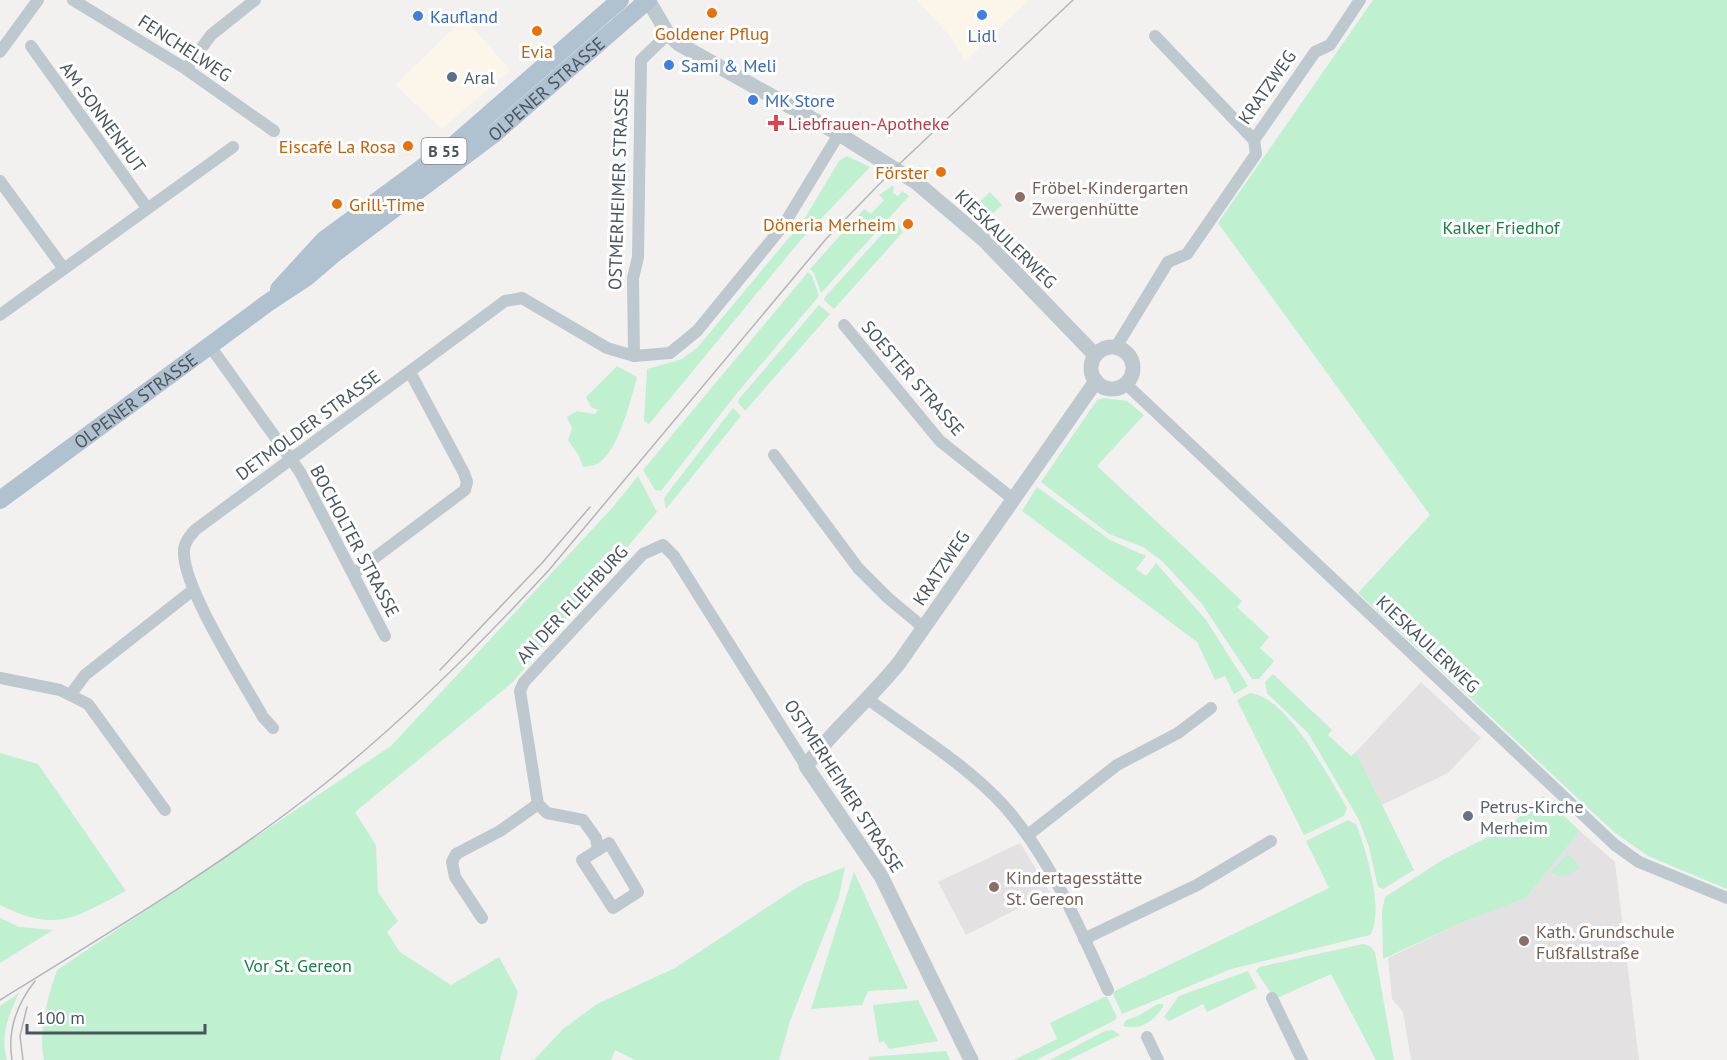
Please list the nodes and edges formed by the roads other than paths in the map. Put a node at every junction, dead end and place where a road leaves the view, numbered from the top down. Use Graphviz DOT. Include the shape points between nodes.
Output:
graph roads {
  1 [pos="38,0"];
  2 [pos="73,0"];
  3 [pos="255,0"];
  4 [pos="620,0"];
  5 [pos="648,0"];
  6 [pos="1360,0"];
  7 [pos="668,34"];
  8 [pos="1155,36"];
  9 [pos="31,46"];
  10 [pos="0,52"];
  11 [pos="186,69"];
  12 [pos="274,131"];
  13 [pos="839,134"];
  14 [pos="1254,140"];
  15 [pos="233,147"];
  16 [pos="0,181"];
  17 [pos="147,208"];
  18 [pos="330,247"];
  19 [pos="64,269"];
  20 [pos="0,315"];
  21 [pos="844,325"];
  22 [pos="210,346"];
  23 [pos="1116,347"];
  24 [pos="1095,355"];
  25 [pos="634,356"];
  26 [pos="410,372"];
  27 [pos="1096,381"];
  28 [pos="1126,384"];
  29 [pos="774,455"];
  30 [pos="290,460"];
  31 [pos="1013,499"];
  32 [pos="0,500"];
  33 [pos="663,545"];
  34 [pos="353,574"];
  35 [pos="194,590"];
  36 [pos="924,628"];
  37 [pos="385,636"];
  38 [pos="0,678"];
  39 [pos="71,694"];
  40 [pos="869,700"];
  41 [pos="1211,708"];
  42 [pos="273,728"];
  43 [pos="806,766"];
  44 [pos="538,804"];
  45 [pos="165,810"];
  46 [pos="1028,835"];
  47 [pos="1271,841"];
  48 [pos="598,850"];
  49 [pos="1727,898"];
  50 [pos="482,918"];
  51 [pos="1084,939"];
  52 [pos="1108,990"];
  53 [pos="1272,998"];
  54 [pos="1147,1038"];
  55 [pos="971,1060"];
  56 [pos="1158,1060"];
  57 [pos="1302,1060"];
  1 -- 10 [label="street"];
  2 -- 11 [label="street, FENCHELWEG"];
  3 -- 11 [label="street" via="211,35"];
  4 -- 18 [label="main road, OLPENER STRASSE / B 55"];
  5 -- 7 [label="street, KIESKAULERWEG"];
  5 -- 18 [label="main road, OLPENER STRASSE / B 55" via="495,133"];
  6 -- 14 [label="street, KRATZWEG" via="1330,45 1315,52"];
  7 -- 13 [label="street, KIESKAULERWEG" via="679,44"];
  7 -- 25 [label="street, OSTMERHEIMER STRASSE" via="641,60"];
  8 -- 14 [label="street"];
  9 -- 17 [label="street, AM SONNENHUT"];
  11 -- 12 [label="street, FENCHELWEG"];
  13 -- 24 [label="street, KIESKAULERWEG" via="917,183 969,226"];
  13 -- 25 [label="street" via="783,226 697,331 670,352"];
  14 -- 23 [label="street, KRATZWEG" via="1256,154 1187,254 1168,262"];
  15 -- 17 [label="street"];
  16 -- 19 [label="street"];
  17 -- 19 [label="street"];
  18 -- 22 [label="main road, OLPENER STRASSE / B 55" via="308,277"];
  19 -- 20 [label="street"];
  21 -- 31 [label="street, SOESTER STRASSE" via="940,441"];
  22 -- 30 [label="street, BOCHOLTER STRASSE"];
  22 -- 32 [label="main road, OLPENER STRASSE / B 55"];
  23 -- 24 [label="street"];
  23 -- 28 [label="street" via="1131,358 1134,367"];
  24 -- 27 [label="street" via="1091,366"];
  25 -- 26 [label="street, DETMOLDER STRASSE" via="607,348 522,298 513,298"];
  26 -- 30 [label="street, DETMOLDER STRASSE"];
  26 -- 34 [label="street" via="464,473 465,490"];
  27 -- 28 [label="street" via="1107,388"];
  27 -- 31 [label="street, KRATZWEG"];
  28 -- 49 [label="street, KIESKAULERWEG" via="1615,845 1639,862"];
  29 -- 36 [label="street" via="858,568"];
  30 -- 34 [label="street, BOCHOLTER STRASSE"];
  30 -- 35 [label="street, DETMOLDER STRASSE" via="187,539 183,552"];
  31 -- 36 [label="street, KRATZWEG"];
  33 -- 43 [label="street, OSTMERHEIMER STRASSE" via="674,556"];
  33 -- 44 [label="street, AN DER FLIEHBURG" via="643,554 524,682 519,699"];
  34 -- 37 [label="street, BOCHOLTER STRASSE"];
  35 -- 39 [label="street" via="85,675"];
  35 -- 42 [label="street, DETMOLDER STRASSE" via="263,717"];
  36 -- 40 [label="street, KRATZWEG"];
  38 -- 39 [label="street"];
  39 -- 45 [label="street" via="88,704"];
  40 -- 43 [label="street, KRATZWEG" via="824,742"];
  40 -- 46 [label="street" via="978,781"];
  41 -- 46 [label="street" via="1178,733 1117,765"];
  43 -- 55 [label="street, OSTMERHEIMER STRASSE" via="881,876"];
  44 -- 48 [label="street" via="547,813 583,820 596,838"];
  44 -- 50 [label="street" via="500,831 456,854 452,862 455,877"];
  46 -- 51 [label="street"];
  47 -- 51 [label="street" via="1197,885"];
  48 -- 48 [label="street" via="609,843 638,892 613,908 582,860"];
  51 -- 52 [label="street"];
  53 -- 57 [label="street"];
  54 -- 56 [label="street"];
}
